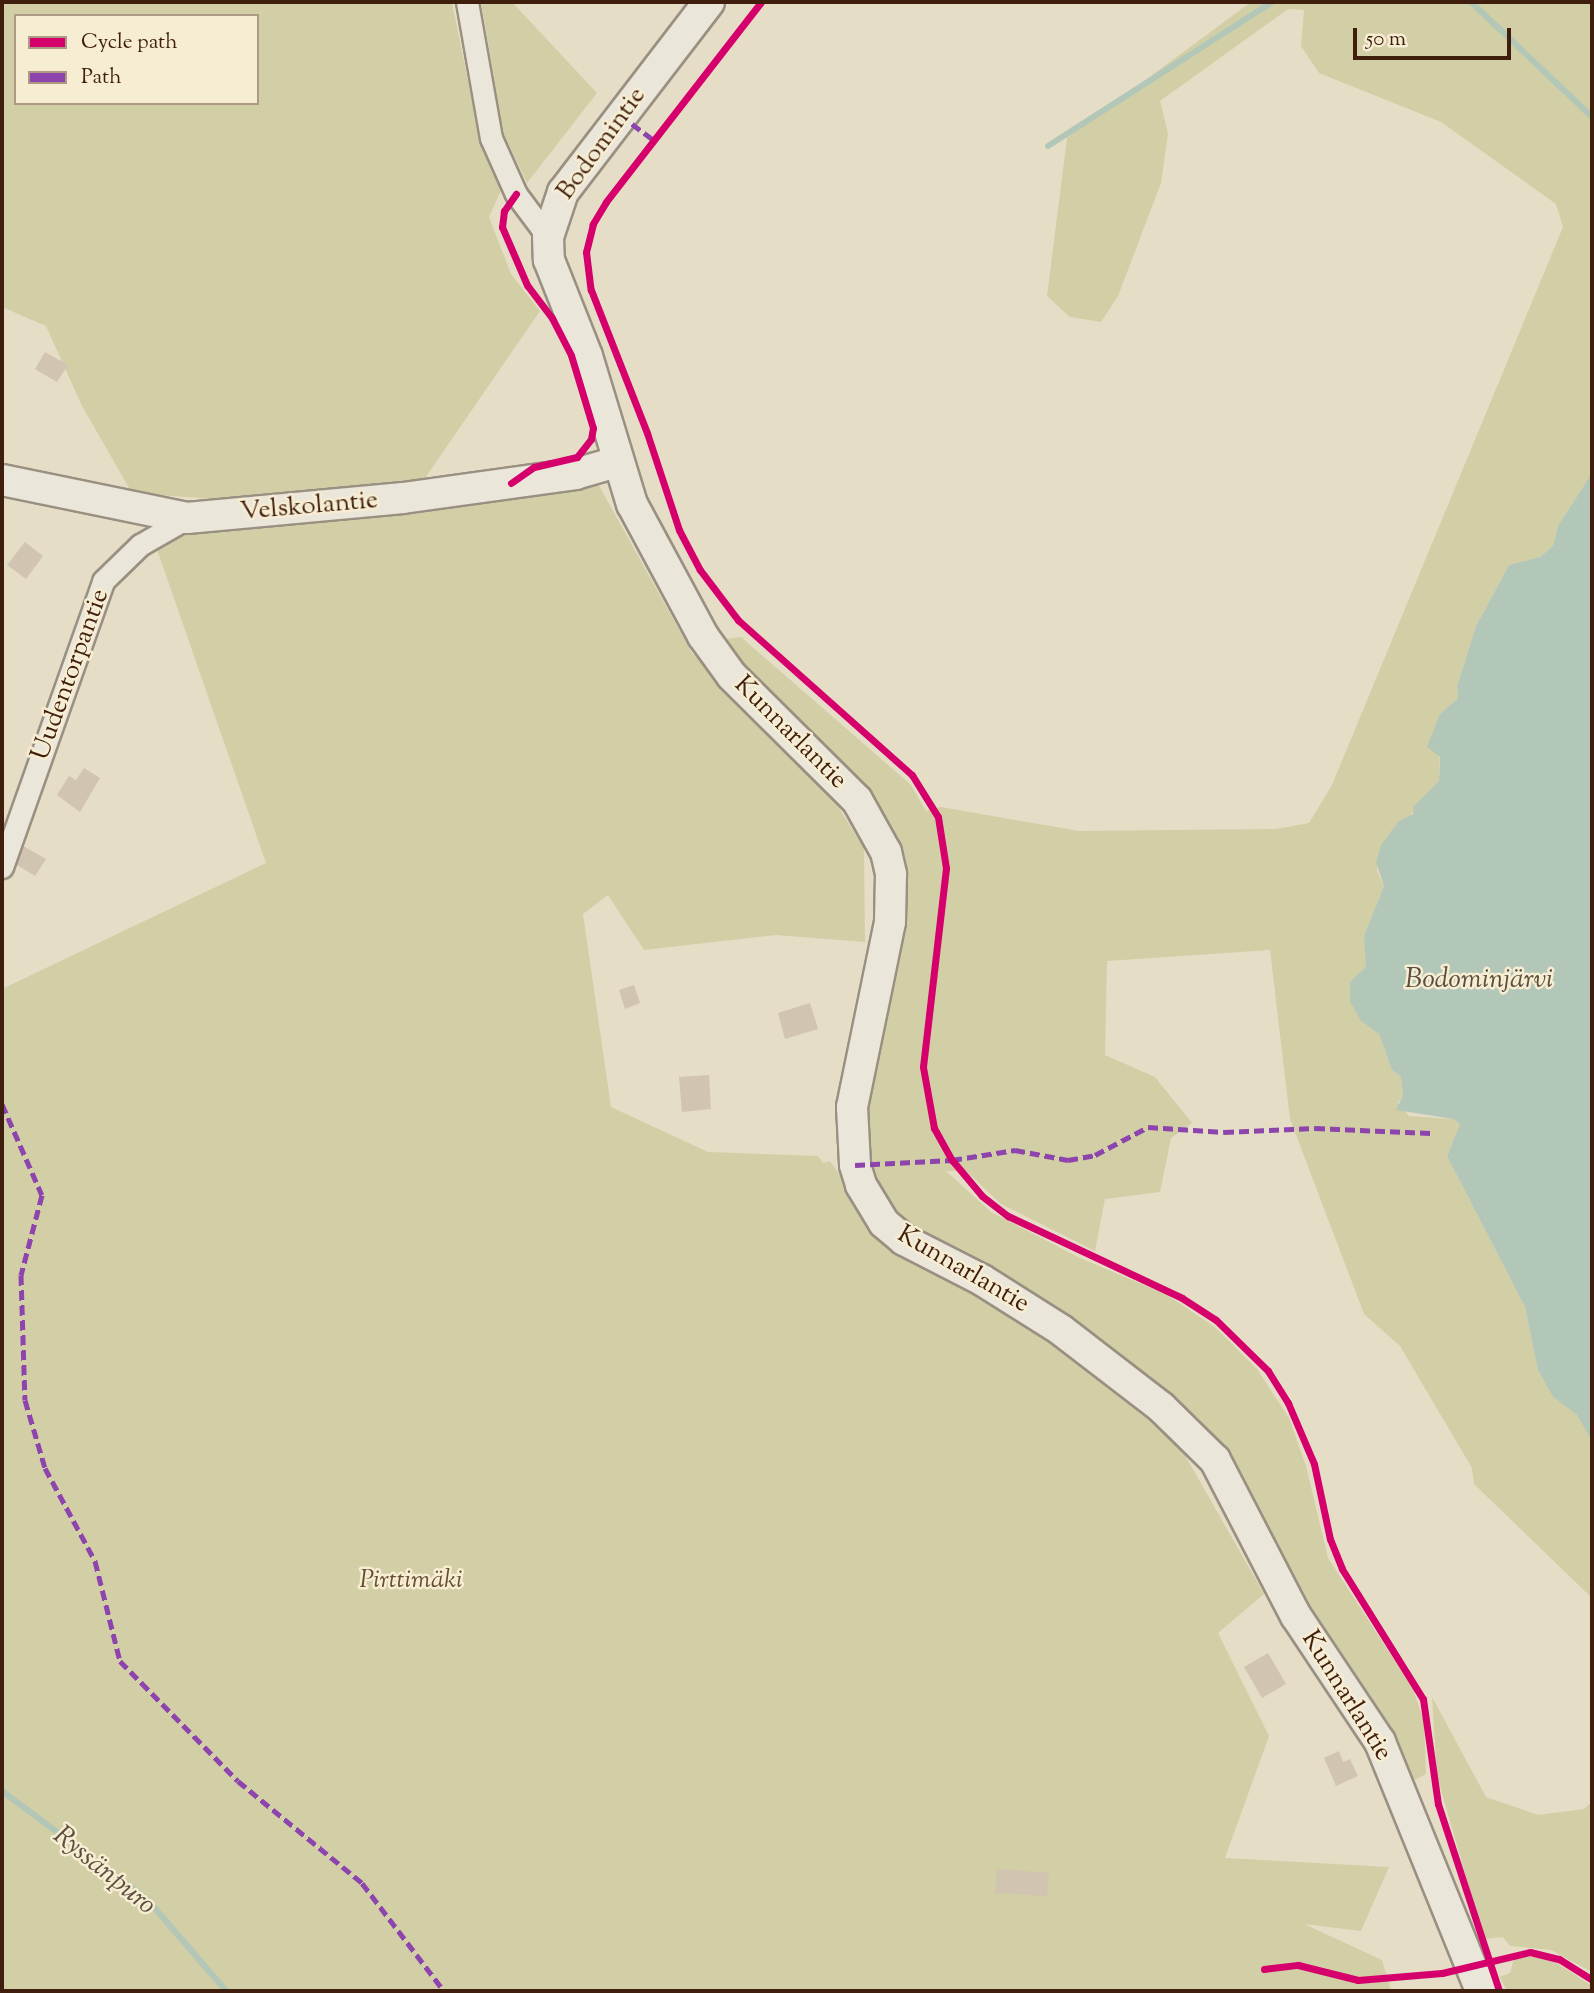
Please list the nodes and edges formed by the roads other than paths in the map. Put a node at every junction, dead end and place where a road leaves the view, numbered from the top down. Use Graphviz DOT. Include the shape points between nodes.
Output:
graph roads {
  1 [pos="467,2"];
  2 [pos="709,2"];
  3 [pos="548,237"];
  4 [pos="617,462"];
  5 [pos="2,481"];
  6 [pos="187,518"];
  7 [pos="2,867"];
  8 [pos="1481,1991"];
  1 -- 3 [label="street" via="491,138 516,194"];
  2 -- 3 [label="main road, Bodomintie" via="575,173 553,215"];
  3 -- 4 [label="main road, Bodomintie" via="556,285 587,356"];
  4 -- 6 [label="main road, Velskolantie" via="575,474 403,498"];
  4 -- 8 [label="main road, Kunnarlantie" via="632,503 703,636 732,676 857,800 886,852 891,874 890,922 852,1107 855,1165 870,1205 904,1240 982,1280 1061,1330 1161,1407 1215,1460 1296,1616 1380,1742"];
  5 -- 6 [label="main road, Velskolantie"];
  6 -- 7 [label="street, Uudentorpantie" via="140,545 103,580"];
}
